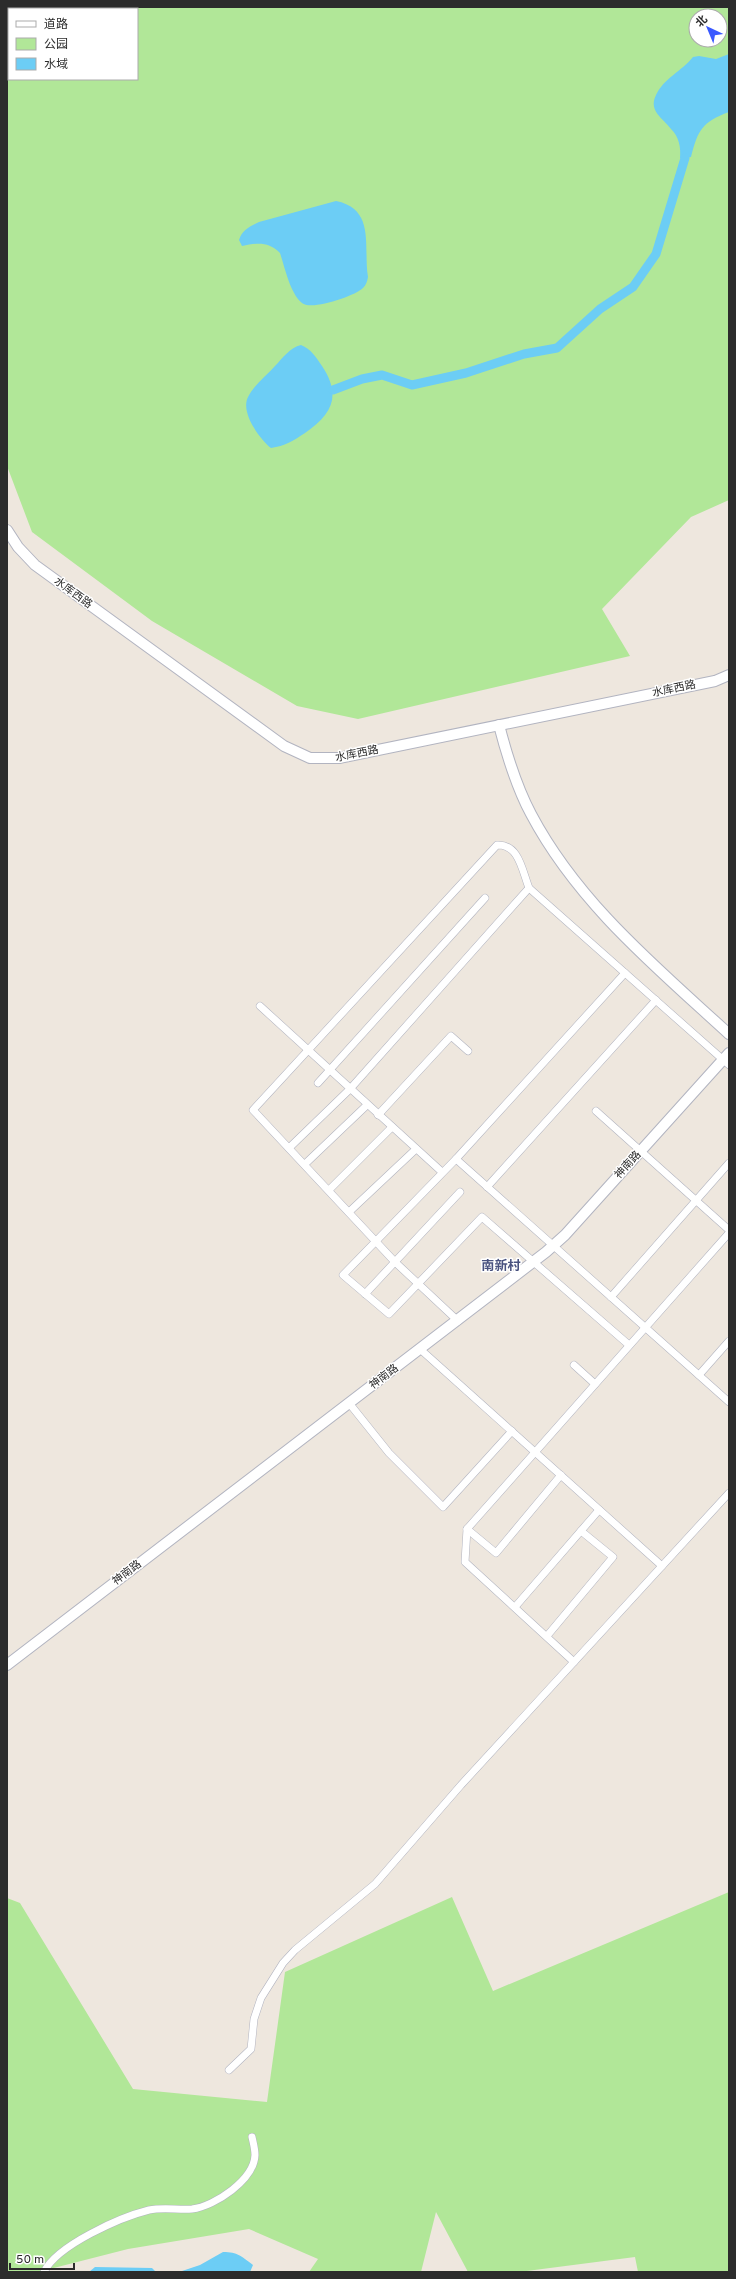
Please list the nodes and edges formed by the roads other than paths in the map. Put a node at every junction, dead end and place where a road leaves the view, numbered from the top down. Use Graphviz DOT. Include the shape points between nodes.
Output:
graph roads {
  1 [pos="7,532"];
  2 [pos="729,675"];
  3 [pos="499,725"];
  4 [pos="529,888"];
  5 [pos="485,898"];
  6 [pos="625,973"];
  7 [pos="656,1000"];
  8 [pos="260,1006"];
  9 [pos="729,1034"];
  10 [pos="308,1051"];
  11 [pos="468,1051"];
  12 [pos="727,1059"];
  13 [pos="329,1071"];
  14 [pos="318,1083"];
  15 [pos="350,1089"];
  16 [pos="367,1105"];
  17 [pos="596,1111"];
  18 [pos="378,1115"];
  19 [pos="392,1127"];
  20 [pos="290,1148"];
  21 [pos="416,1148"];
  22 [pos="641,1151"];
  23 [pos="456,1159"];
  24 [pos="729,1163"];
  25 [pos="305,1164"];
  26 [pos="442,1172"];
  27 [pos="487,1187"];
  28 [pos="329,1190"];
  29 [pos="460,1192"];
  30 [pos="696,1200"];
  31 [pos="349,1212"];
  32 [pos="729,1230"];
  33 [pos="729,1233"];
  34 [pos="375,1241"];
  35 [pos="554,1246"];
  36 [pos="395,1262"];
  37 [pos="534,1262"];
  38 [pos="417,1284"];
  39 [pos="365,1294"];
  40 [pos="611,1297"];
  41 [pos="458,1321"];
  42 [pos="645,1327"];
  43 [pos="729,1341"];
  44 [pos="629,1345"];
  45 [pos="420,1349"];
  46 [pos="574,1366"];
  47 [pos="699,1375"];
  48 [pos="595,1384"];
  49 [pos="728,1399"];
  50 [pos="349,1403"];
  51 [pos="512,1432"];
  52 [pos="535,1452"];
  53 [pos="561,1475"];
  54 [pos="729,1493"];
  55 [pos="599,1510"];
  56 [pos="467,1529"];
  57 [pos="581,1531"];
  58 [pos="662,1566"];
  59 [pos="515,1607"];
  60 [pos="547,1636"];
  61 [pos="574,1662"];
  62 [pos="7,1665"];
  63 [pos="229,2070"];
  64 [pos="252,2137"];
  65 [pos="44,2272"];
  1 -- 3 [label="street, 水库西路" via="35,565 284,746 299,754 310,758 334,759"];
  2 -- 3 [label="street, 水库西路" via="715,681"];
  3 -- 9 [label="street" via="515,779 530,813 566,869 624,937"];
  4 -- 6 [label="street"];
  4 -- 10 [label="street" via="514,850 506,845 497,845"];
  4 -- 15 [label="street"];
  5 -- 13 [label="street"];
  6 -- 7 [label="street"];
  6 -- 23 [label="street"];
  7 -- 12 [label="street"];
  7 -- 27 [label="street"];
  8 -- 10 [label="street"];
  10 -- 13 [label="street"];
  10 -- 20 [label="street" via="253,1110"];
  11 -- 18 [label="street" via="451,1036"];
  12 -- 22 [label="street, 神南路"];
  13 -- 14 [label="street"];
  13 -- 15 [label="street"];
  15 -- 16 [label="street"];
  15 -- 20 [label="street"];
  16 -- 18 [label="street"];
  16 -- 25 [label="street"];
  17 -- 22 [label="street"];
  18 -- 19 [label="street"];
  19 -- 21 [label="street"];
  19 -- 28 [label="street"];
  20 -- 25 [label="street"];
  21 -- 26 [label="street"];
  21 -- 31 [label="street"];
  22 -- 30 [label="street"];
  22 -- 35 [label="street, 神南路"];
  23 -- 26 [label="street"];
  23 -- 27 [label="street"];
  24 -- 30 [label="street"];
  25 -- 28 [label="street"];
  26 -- 34 [label="street"];
  27 -- 35 [label="street"];
  28 -- 31 [label="street"];
  29 -- 36 [label="street"];
  30 -- 32 [label="street"];
  30 -- 40 [label="street"];
  31 -- 34 [label="street"];
  33 -- 42 [label="street"];
  34 -- 36 [label="street"];
  34 -- 39 [label="street" via="343,1275"];
  35 -- 37 [label="street, 神南路"];
  35 -- 40 [label="street"];
  36 -- 38 [label="street"];
  36 -- 39 [label="street"];
  37 -- 38 [label="street" via="482,1217"];
  37 -- 41 [label="street, 神南路"];
  37 -- 44 [label="street"];
  38 -- 39 [label="street" via="389,1314"];
  38 -- 41 [label="street"];
  40 -- 42 [label="street"];
  41 -- 45 [label="street, 神南路"];
  42 -- 44 [label="street"];
  42 -- 47 [label="street"];
  43 -- 47 [label="street"];
  44 -- 48 [label="street"];
  45 -- 50 [label="street, 神南路"];
  45 -- 51 [label="street"];
  46 -- 48 [label="street"];
  47 -- 49 [label="street"];
  48 -- 52 [label="street"];
  50 -- 51 [label="street" via="389,1453 443,1507"];
  50 -- 62 [label="street, 神南路"];
  51 -- 52 [label="street"];
  52 -- 53 [label="street"];
  52 -- 56 [label="street"];
  53 -- 55 [label="street"];
  53 -- 56 [label="street" via="496,1554"];
  54 -- 58 [label="street"];
  55 -- 57 [label="street"];
  55 -- 58 [label="street"];
  56 -- 59 [label="street" via="465,1562"];
  57 -- 59 [label="street"];
  57 -- 60 [label="street" via="612,1557"];
  58 -- 61 [label="street"];
  59 -- 60 [label="street"];
  60 -- 61 [label="street"];
  61 -- 63 [label="street" via="461,1785 375,1884 283,1963 261,1998 254,2019 251,2049"];
  64 -- 65 [label="street" via="255,2155 250,2170 223,2197 192,2209 151,2210 120,2220 99,2229 55,2256"];
}
